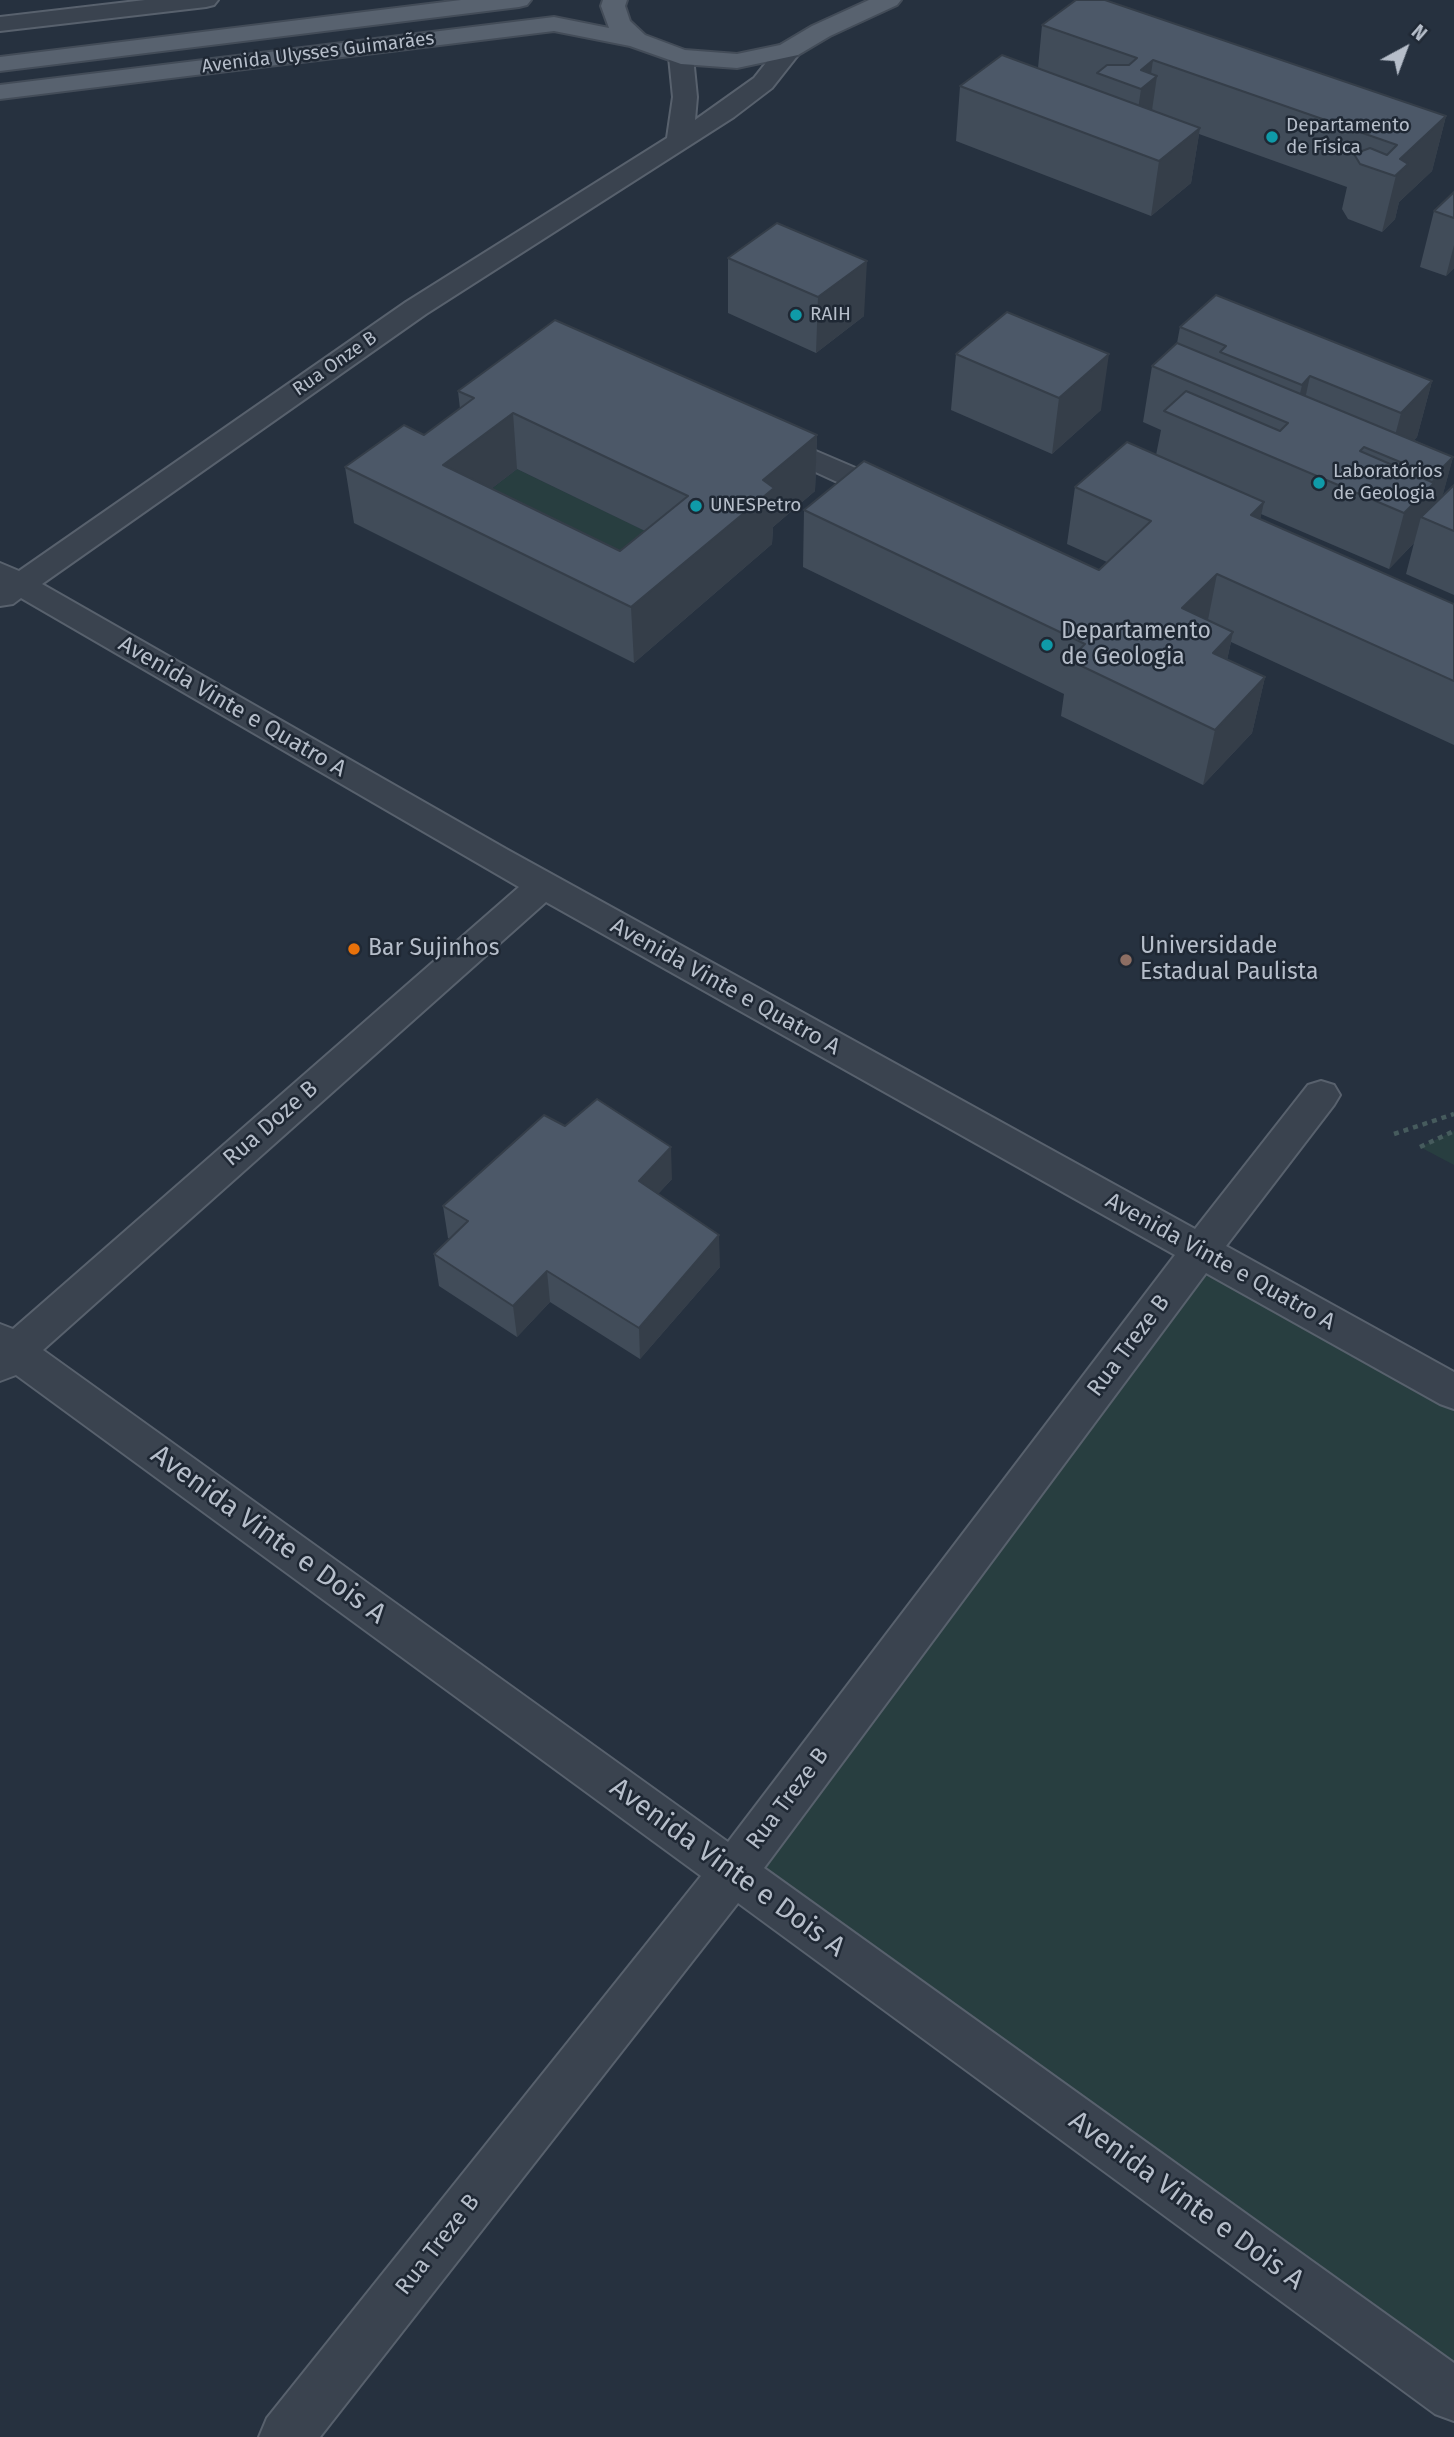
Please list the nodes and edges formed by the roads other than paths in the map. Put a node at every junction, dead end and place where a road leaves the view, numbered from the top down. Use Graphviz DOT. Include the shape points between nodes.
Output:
graph roads {
  1 [pos="206,0"];
  2 [pos="519,0"];
  3 [pos="615,0"];
  4 [pos="831,0"];
  5 [pos="889,0"];
  6 [pos="0,24"];
  7 [pos="821,31"];
  8 [pos="636,40"];
  9 [pos="789,50"];
  10 [pos="681,57"];
  11 [pos="0,64"];
  12 [pos="0,92"];
  13 [pos="679,143"];
  14 [pos="744,429"];
  15 [pos="919,508"];
  16 [pos="7,585"];
  17 [pos="543,885"];
  18 [pos="1321,1095"];
  19 [pos="1200,1251"];
  20 [pos="5,1352"];
  21 [pos="1454,1392"];
  22 [pos="733,1872"];
  23 [pos="1454,2395"];
  24 [pos="286,2437"];
  1 -- 6 [label="street"];
  2 -- 11 [label="main road, Avenida Ulysses Guimarães"];
  3 -- 8 [label="main road" via="619,24"];
  4 -- 7 [label="main road" via="832,14"];
  5 -- 7 [label="main road, Avenida Ulysses Guimarães"];
  7 -- 9 [label="main road, Avenida Ulysses Guimarães"];
  8 -- 10 [label="main road, Avenida Ulysses Guimarães"];
  8 -- 12 [label="main road, Avenida Ulysses Guimarães" via="555,24"];
  9 -- 10 [label="main road, Avenida Ulysses Guimarães" via="737,61"];
  9 -- 13 [label="street, Rua Onze B" via="763,83"];
  10 -- 13 [label="street" via="685,97"];
  13 -- 16 [label="street, Rua Onze B" via="416,308"];
  14 -- 15 [label="street"];
  16 -- 17 [label="street, Avenida Vinte e Quatro A"];
  17 -- 19 [label="street, Avenida Vinte e Quatro A"];
  17 -- 20 [label="street, Rua Doze B"];
  18 -- 19 [label="street, Rua Treze B"];
  19 -- 21 [label="street, Avenida Vinte e Quatro A"];
  19 -- 22 [label="street, Rua Treze B"];
  20 -- 22 [label="street, Avenida Vinte e Dois A"];
  22 -- 23 [label="street, Avenida Vinte e Dois A"];
  22 -- 24 [label="street, Rua Treze B"];
}
